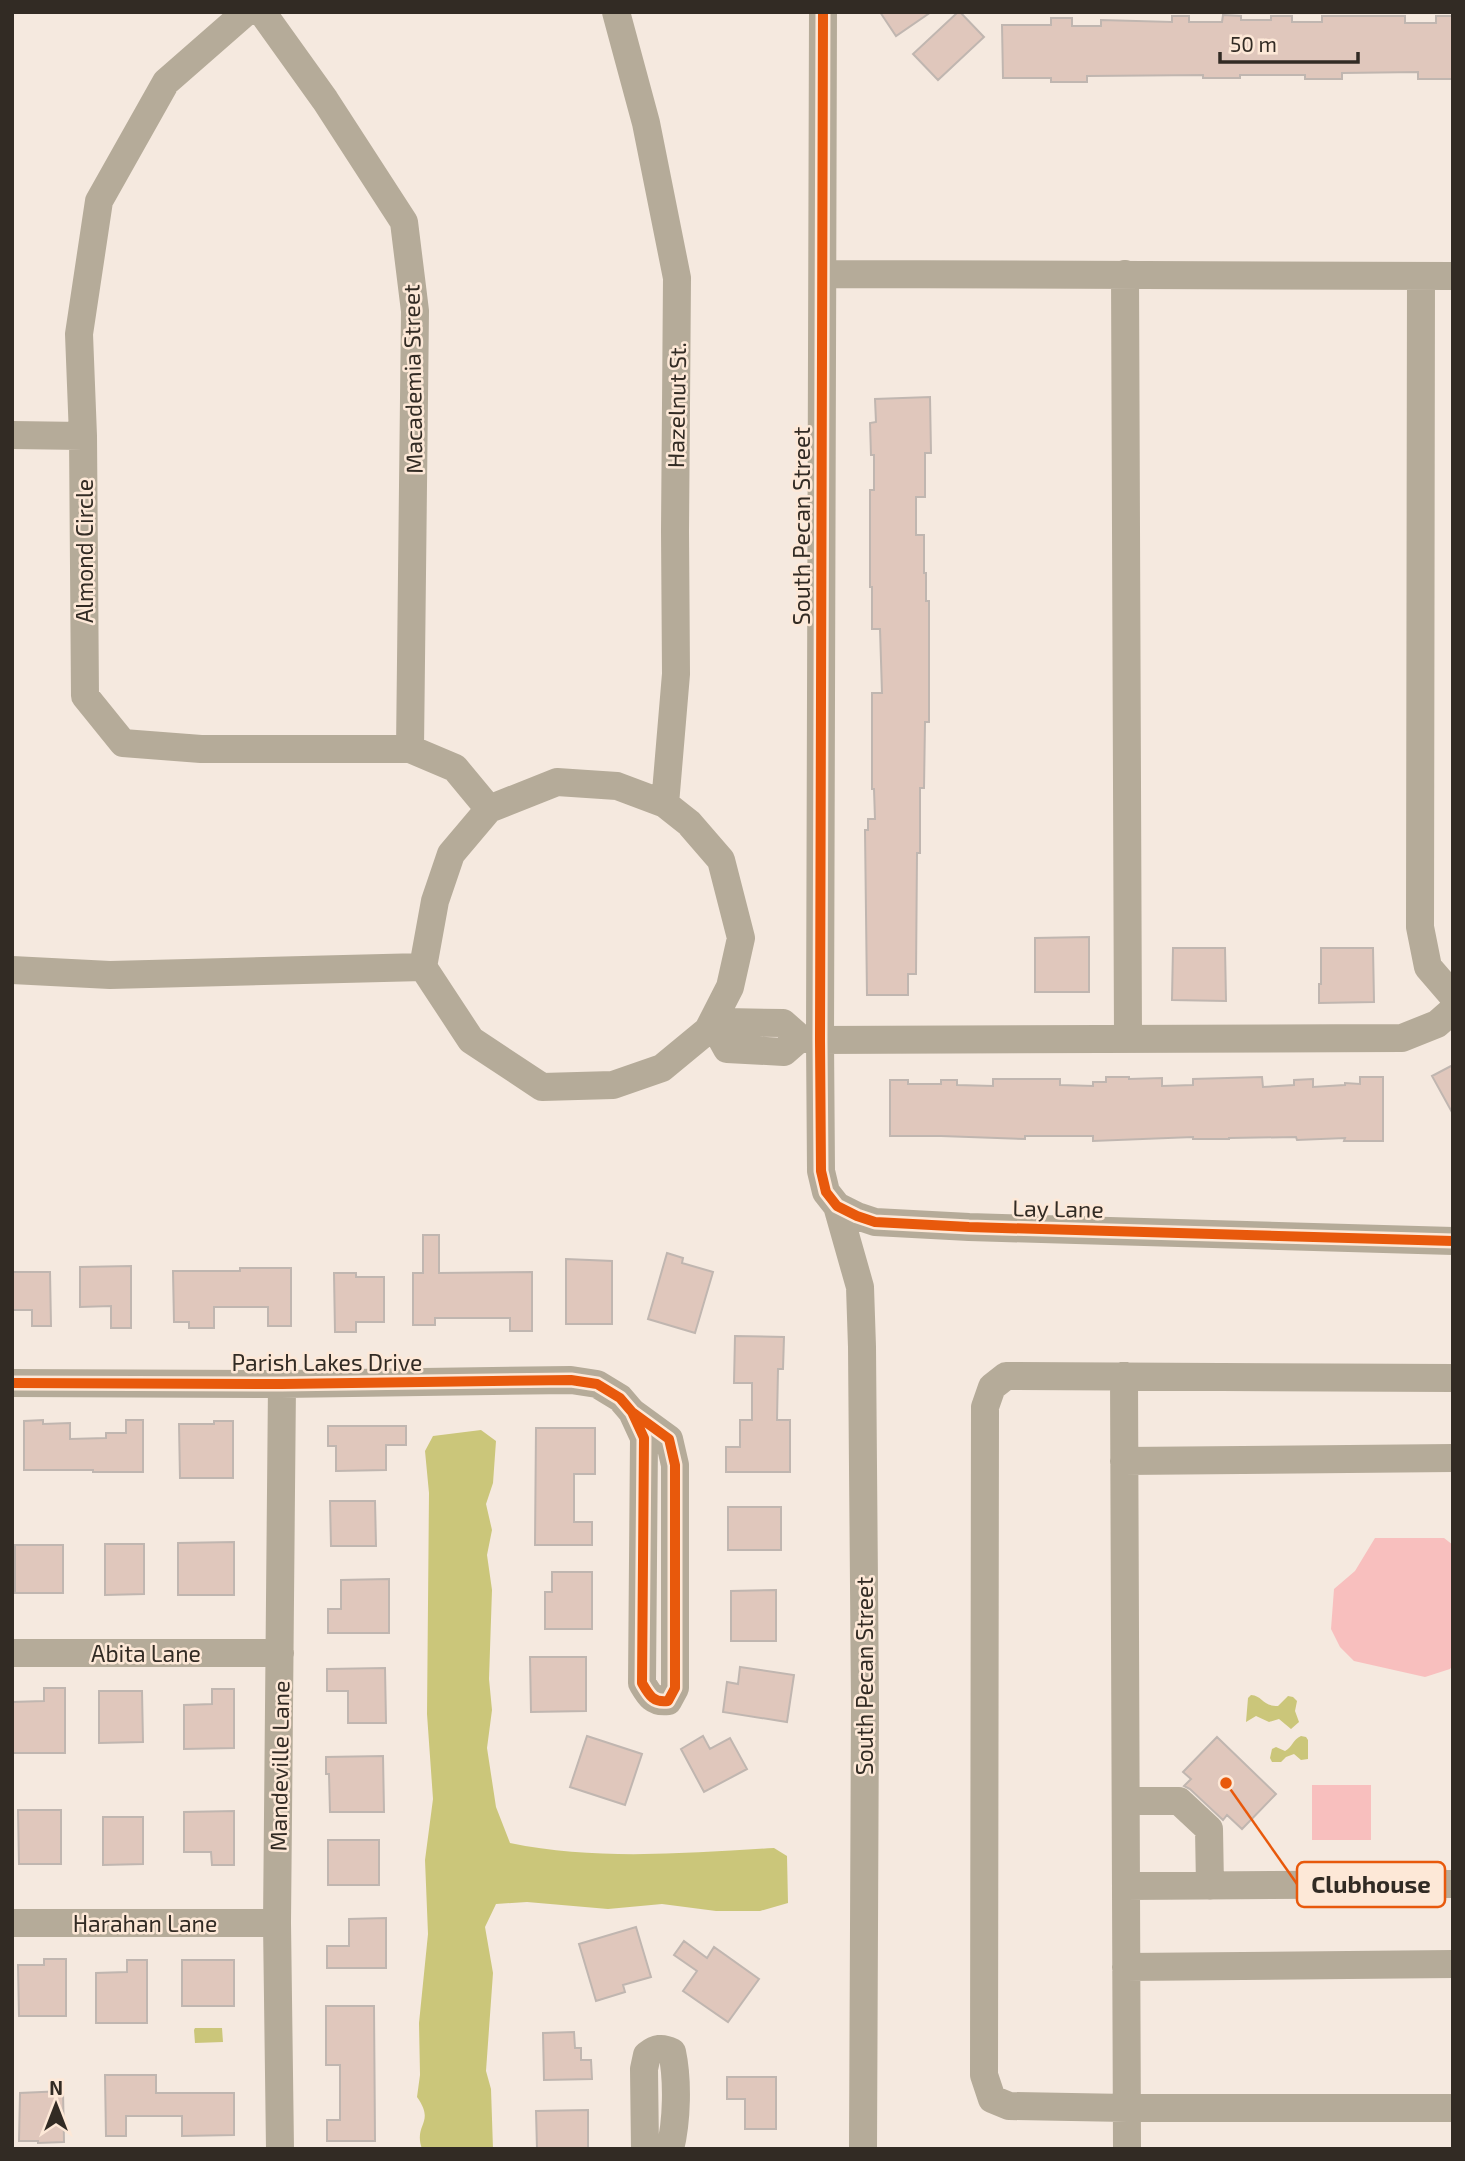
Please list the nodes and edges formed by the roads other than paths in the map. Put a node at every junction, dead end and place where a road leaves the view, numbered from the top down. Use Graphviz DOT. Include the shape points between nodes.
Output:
graph roads {
  1 [pos="246,12"];
  2 [pos="262,12"];
  3 [pos="616,12"];
  4 [pos="823,12"];
  5 [pos="823,274"];
  6 [pos="1125,274"];
  7 [pos="1421,276"];
  8 [pos="1453,276"];
  9 [pos="12,435"];
  10 [pos="83,436"];
  11 [pos="410,749"];
  12 [pos="665,804"];
  13 [pos="489,809"];
  14 [pos="423,967"];
  15 [pos="12,970"];
  16 [pos="1453,996"];
  17 [pos="1453,1010"];
  18 [pos="713,1030"];
  19 [pos="810,1039"];
  20 [pos="1128,1039"];
  21 [pos="837,1206"];
  22 [pos="1453,1241"];
  23 [pos="1124,1377"];
  24 [pos="1453,1378"];
  25 [pos="12,1383"];
  26 [pos="282,1384"];
  27 [pos="632,1412"];
  28 [pos="1453,1458"];
  29 [pos="1124,1461"];
  30 [pos="12,1653"];
  31 [pos="280,1653"];
  32 [pos="1126,1801"];
  33 [pos="1453,1884"];
  34 [pos="1126,1886"];
  35 [pos="1210,1886"];
  36 [pos="12,1923"];
  37 [pos="277,1923"];
  38 [pos="1453,1964"];
  39 [pos="1126,1967"];
  40 [pos="1127,2108"];
  41 [pos="1453,2108"];
  42 [pos="280,2149"];
  43 [pos="645,2149"];
  44 [pos="670,2149"];
  45 [pos="863,2149"];
  46 [pos="1127,2149"];
  1 -- 10 [label="street, Almond Circle" via="166,82 99,201 79,334"];
  2 -- 11 [label="street, Macademia Street" via="404,222 415,311"];
  3 -- 12 [label="street, Hazelnut St." via="646,123 677,278 676,674"];
  4 -- 5 [label="street, South Pecan Street"];
  5 -- 6 [label="street"];
  5 -- 19 [label="street, South Pecan Street"];
  6 -- 7 [label="street"];
  6 -- 20 [label="street"];
  7 -- 8 [label="street"];
  7 -- 16 [label="street" via="1420,928 1428,967"];
  9 -- 10 [label="street"];
  10 -- 11 [label="street, Almond Circle" via="85,696 123,743 201,749"];
  11 -- 13 [label="street, Almond Circle" via="455,768"];
  12 -- 13 [label="street" via="617,786 557,782"];
  12 -- 18 [label="street" via="722,860 741,939 730,987"];
  13 -- 14 [label="street" via="451,854 435,901"];
  14 -- 15 [label="street" via="110,975"];
  14 -- 18 [label="street" via="471,1040 542,1087 614,1085 662,1068"];
  17 -- 20 [label="street" via="1437,1024 1402,1038"];
  18 -- 19 [label="street" via="725,1022 783,1023"];
  19 -- 20 [label="street"];
  19 -- 21 [label="street" via="821,1171 826,1192"];
  21 -- 22 [label="street, Lay Lane" via="875,1222"];
  21 -- 45 [label="street, South Pecan Street" via="860,1287 862,1347"];
  23 -- 24 [label="street"];
  23 -- 29 [label="street"];
  23 -- 40 [label="street" via="1006,1377 992,1387 985,1406 984,2075 992,2099 1009,2106"];
  25 -- 26 [label="street, Parish Lakes Drive"];
  26 -- 27 [label="street, Parish Lakes Drive" via="571,1380 597,1384"];
  26 -- 31 [label="street, Mandeville Lane"];
  27 -- 27 [label="street, Parish Lakes Drive" via="644,1437 642,1683 650,1697 660,1702 668,1701 675,1688 675,1465 669,1439"];
  28 -- 29 [label="street"];
  29 -- 32 [label="street"];
  30 -- 31 [label="street, Abita Lane"];
  31 -- 37 [label="street, Mandeville Lane"];
  32 -- 34 [label="street"];
  32 -- 35 [label="street" via="1179,1801 1209,1829"];
  33 -- 35 [label="street"];
  34 -- 35 [label="street"];
  34 -- 39 [label="street"];
  36 -- 37 [label="street, Harahan Lane"];
  37 -- 42 [label="street, Mandeville Lane"];
  38 -- 39 [label="street"];
  39 -- 40 [label="street"];
  40 -- 41 [label="street"];
  40 -- 46 [label="street"];
  43 -- 44 [label="street" via="644,2069 647,2055 664,2048 672,2052 675,2066"];
}
